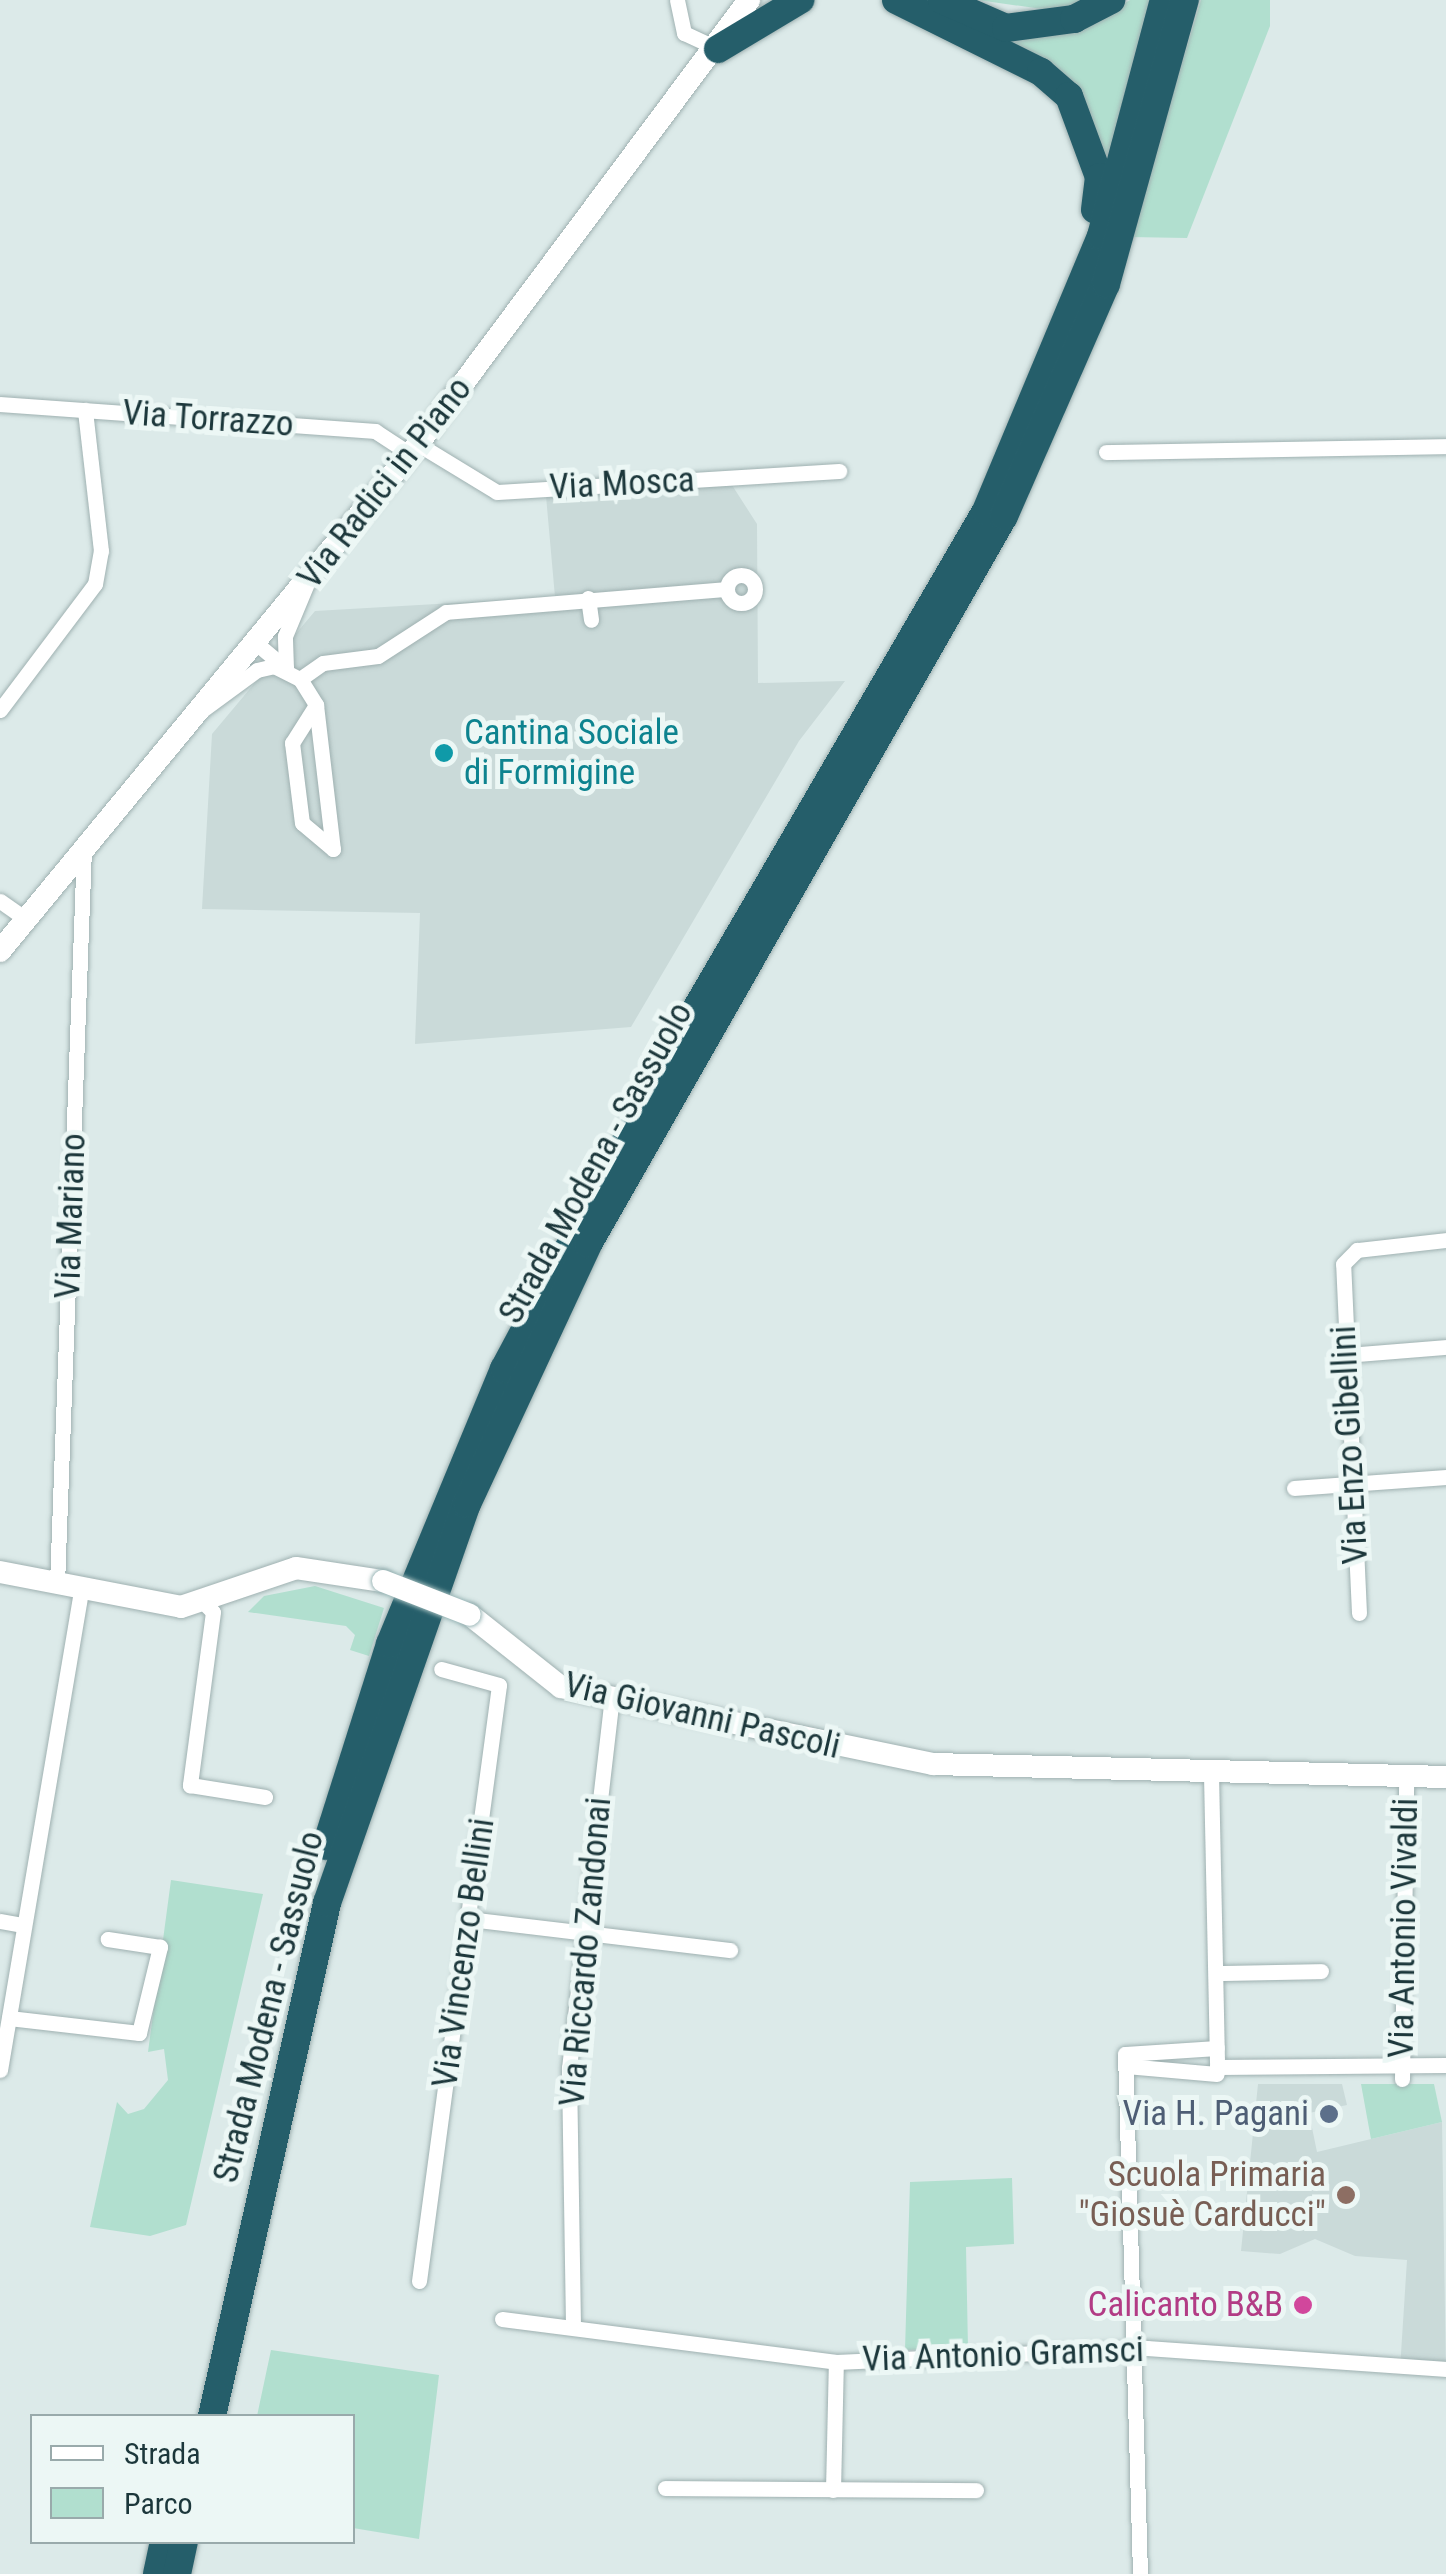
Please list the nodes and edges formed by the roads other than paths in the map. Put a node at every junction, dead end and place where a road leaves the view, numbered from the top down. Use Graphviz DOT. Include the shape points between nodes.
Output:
graph roads {
  1 [pos="677,0"];
  2 [pos="750,0"];
  3 [pos="800,0"];
  4 [pos="896,0"];
  5 [pos="942,0"];
  6 [pos="1111,0"];
  7 [pos="1164,0"];
  8 [pos="1185,0"];
  9 [pos="718,49"];
  10 [pos="1095,284"];
  11 [pos="0,404"];
  12 [pos="85,410"];
  13 [pos="1446,446"];
  14 [pos="414,449"];
  15 [pos="1106,452"];
  16 [pos="839,472"];
  17 [pos="308,581"];
  18 [pos="726,589"];
  19 [pos="588,598"];
  20 [pos="591,620"];
  21 [pos="257,644"];
  22 [pos="286,668"];
  23 [pos="300,679"];
  24 [pos="316,705"];
  25 [pos="0,710"];
  26 [pos="193,715"];
  27 [pos="84,848"];
  28 [pos="0,901"];
  29 [pos="26,919"];
  30 [pos="0,951"];
  31 [pos="1446,1240"];
  32 [pos="1446,1347"];
  33 [pos="1346,1355"];
  34 [pos="1446,1477"];
  35 [pos="1352,1484"];
  36 [pos="1294,1488"];
  37 [pos="0,1572"];
  38 [pos="57,1584"];
  39 [pos="81,1589"];
  40 [pos="205,1604"];
  41 [pos="1359,1613"];
  42 [pos="441,1669"];
  43 [pos="612,1699"];
  44 [pos="1211,1774"];
  45 [pos="1406,1777"];
  46 [pos="1446,1777"];
  47 [pos="264,1797"];
  48 [pos="469,1918"];
  49 [pos="0,1921"];
  50 [pos="23,1924"];
  51 [pos="583,1932"];
  52 [pos="108,1939"];
  53 [pos="730,1950"];
  54 [pos="1321,1971"];
  55 [pos="1218,1974"];
  56 [pos="9,2018"];
  57 [pos="1216,2048"];
  58 [pos="1126,2066"];
  59 [pos="1446,2066"];
  60 [pos="0,2070"];
  61 [pos="1217,2070"];
  62 [pos="1402,2073"];
  63 [pos="419,2281"];
  64 [pos="502,2319"];
  65 [pos="572,2326"];
  66 [pos="1138,2348"];
  67 [pos="836,2362"];
  68 [pos="1446,2369"];
  69 [pos="192,2414"];
  70 [pos="212,2414"];
  71 [pos="665,2488"];
  72 [pos="833,2490"];
  73 [pos="976,2490"];
  74 [pos="164,2544"];
  75 [pos="184,2544"];
  76 [pos="156,2574"];
  77 [pos="176,2574"];
  78 [pos="1140,2574"];
  1 -- 9 [label="street" via="684,32"];
  2 -- 9 [label="street, Via Radici in Piano"];
  3 -- 9 [label="highway"];
  4 -- 10 [label="highway" via="1041,72 1069,96 1098,178"];
  5 -- 6 [label="highway" via="1006,28 1074,19"];
  7 -- 10 [label="highway, Strada Modena - Sassuolo"];
  8 -- 10 [label="highway, Strada Modena - Sassuolo"];
  9 -- 14 [label="street, Via Radici in Piano"];
  10 -- 69 [label="highway, Strada Modena - Sassuolo" via="986,511 572,1234 449,1494 390,1644 309,1896"];
  10 -- 70 [label="highway, Strada Modena - Sassuolo" via="1004,516 588,1244 467,1504 327,1903"];
  11 -- 12 [label="street, Via Torrazzo"];
  12 -- 14 [label="street, Via Torrazzo" via="375,432"];
  12 -- 25 [label="street" via="100,551 95,584"];
  13 -- 15 [label="street"];
  14 -- 16 [label="street, Via Mosca" via="497,492"];
  14 -- 17 [label="street, Via Radici in Piano"];
  17 -- 21 [label="street, Via Radici in Piano"];
  17 -- 22 [label="street" via="285,636"];
  18 -- 19 [label="street"];
  19 -- 20 [label="street"];
  19 -- 23 [label="street" via="446,612 378,656 323,663"];
  21 -- 22 [label="street"];
  21 -- 26 [label="street, Via Radici in Piano"];
  22 -- 23 [label="street"];
  22 -- 26 [label="street" via="257,670"];
  23 -- 24 [label="street"];
  24 -- 24 [label="street" via="292,743 302,823 333,848"];
  26 -- 27 [label="street, Via Radici in Piano"];
  27 -- 29 [label="street, Via Radici in Piano"];
  27 -- 38 [label="street, Via Mariano"];
  28 -- 29 [label="street"];
  29 -- 30 [label="street, Via Radici in Piano"];
  31 -- 33 [label="street, Via Enzo Gibellini" via="1348,1254 1340,1278"];
  32 -- 33 [label="street"];
  33 -- 35 [label="street, Via Enzo Gibellini"];
  34 -- 35 [label="street"];
  35 -- 36 [label="street"];
  35 -- 41 [label="street, Via Enzo Gibellini"];
  37 -- 38 [label="street, Via Giovanni Pascoli"];
  38 -- 39 [label="street, Via Giovanni Pascoli"];
  39 -- 40 [label="street, Via Giovanni Pascoli" via="168,1606"];
  39 -- 50 [label="street"];
  40 -- 43 [label="street, Via Giovanni Pascoli, bridge" via="296,1568 383,1581 470,1615 539,1675"];
  40 -- 47 [label="street" via="213,1612 190,1785"];
  42 -- 48 [label="street, Via Vincenzo Bellini" via="499,1685"];
  43 -- 44 [label="street, Via Giovanni Pascoli" via="933,1764"];
  43 -- 51 [label="street, Via Riccardo Zandonai"];
  44 -- 45 [label="street, Via Giovanni Pascoli"];
  44 -- 55 [label="street"];
  45 -- 46 [label="street, Via Giovanni Pascoli"];
  45 -- 62 [label="street, Via Antonio Vivaldi"];
  48 -- 51 [label="street"];
  48 -- 63 [label="street, Via Vincenzo Bellini"];
  49 -- 50 [label="street"];
  50 -- 56 [label="street"];
  51 -- 53 [label="street"];
  51 -- 65 [label="street, Via Riccardo Zandonai" via="569,2068"];
  52 -- 56 [label="street" via="160,1947 139,2033"];
  54 -- 55 [label="street"];
  55 -- 57 [label="street"];
  56 -- 60 [label="street"];
  57 -- 58 [label="street" via="1133,2048"];
  57 -- 61 [label="street"];
  58 -- 61 [label="street"];
  58 -- 66 [label="street"];
  59 -- 62 [label="street"];
  61 -- 62 [label="street"];
  64 -- 65 [label="street, Via Antonio Gramsci"];
  65 -- 67 [label="street, Via Antonio Gramsci"];
  66 -- 67 [label="street, Via Antonio Gramsci"];
  66 -- 68 [label="street, Via Antonio Gramsci"];
  66 -- 78 [label="street"];
  67 -- 72 [label="street"];
  71 -- 72 [label="street"];
  72 -- 73 [label="street"];
  74 -- 76 [label="highway"];
  75 -- 77 [label="highway"];
}
